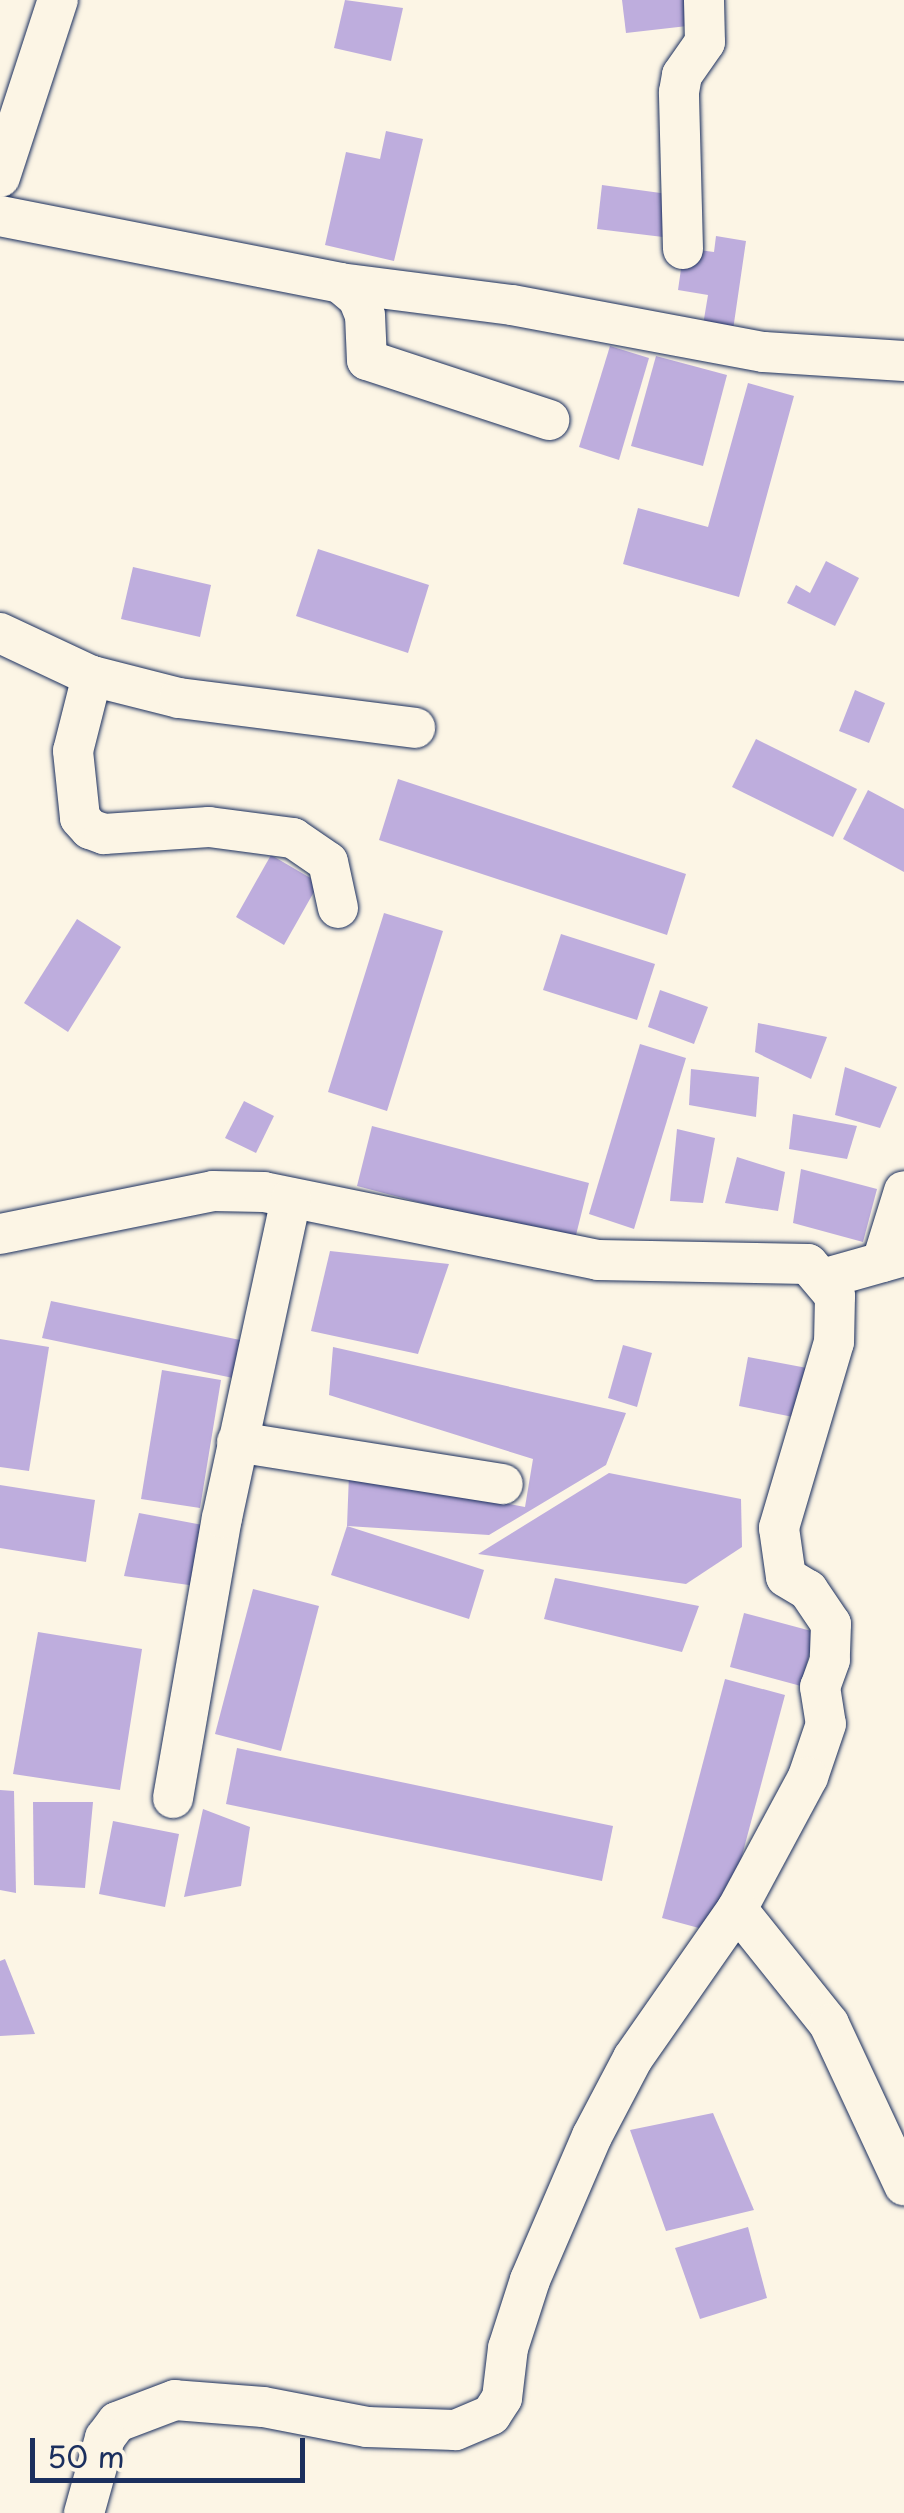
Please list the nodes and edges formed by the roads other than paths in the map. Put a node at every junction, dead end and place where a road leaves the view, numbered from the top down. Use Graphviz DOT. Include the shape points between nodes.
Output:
graph roads {
  1 [pos="58,0"];
  2 [pos="704,0"];
  3 [pos="0,177"];
  4 [pos="0,216"];
  5 [pos="683,249"];
  6 [pos="340,283"];
  7 [pos="904,361"];
  8 [pos="549,420"];
  9 [pos="0,633"];
  10 [pos="92,676"];
  11 [pos="414,728"];
  12 [pos="338,908"];
  13 [pos="904,1192"];
  14 [pos="291,1198"];
  15 [pos="0,1234"];
  16 [pos="893,1259"];
  17 [pos="826,1278"];
  18 [pos="236,1442"];
  19 [pos="503,1484"];
  20 [pos="173,1798"];
  21 [pos="737,1909"];
  22 [pos="904,2185"];
  23 [pos="84,2513"];
  1 -- 3 [label="street"];
  2 -- 5 [label="street" via="705,42 679,92"];
  4 -- 6 [label="street"];
  6 -- 7 [label="street" via="512,305 764,352"];
  6 -- 8 [label="street" via="365,315 367,360"];
  9 -- 10 [label="street"];
  10 -- 11 [label="street" via="179,698"];
  10 -- 12 [label="street" via="72,751 80,818 90,828 104,834 208,826 292,838 328,862"];
  13 -- 16 [label="street"];
  14 -- 15 [label="street" via="213,1191"];
  14 -- 17 [label="street" via="598,1260 746,1258 808,1264"];
  14 -- 18 [label="street"];
  16 -- 17 [label="street"];
  17 -- 21 [label="street" via="834,1296 834,1342 779,1528 786,1578 808,1590 831,1624 830,1660 820,1687 826,1724 808,1777"];
  18 -- 19 [label="street"];
  18 -- 20 [label="street"];
  21 -- 22 [label="street" via="829,2024"];
  21 -- 23 [label="street" via="633,2058 592,2136 530,2280 508,2348 502,2398 491,2415 455,2430 367,2427 263,2407 175,2400 117,2422 104,2438"];
}
